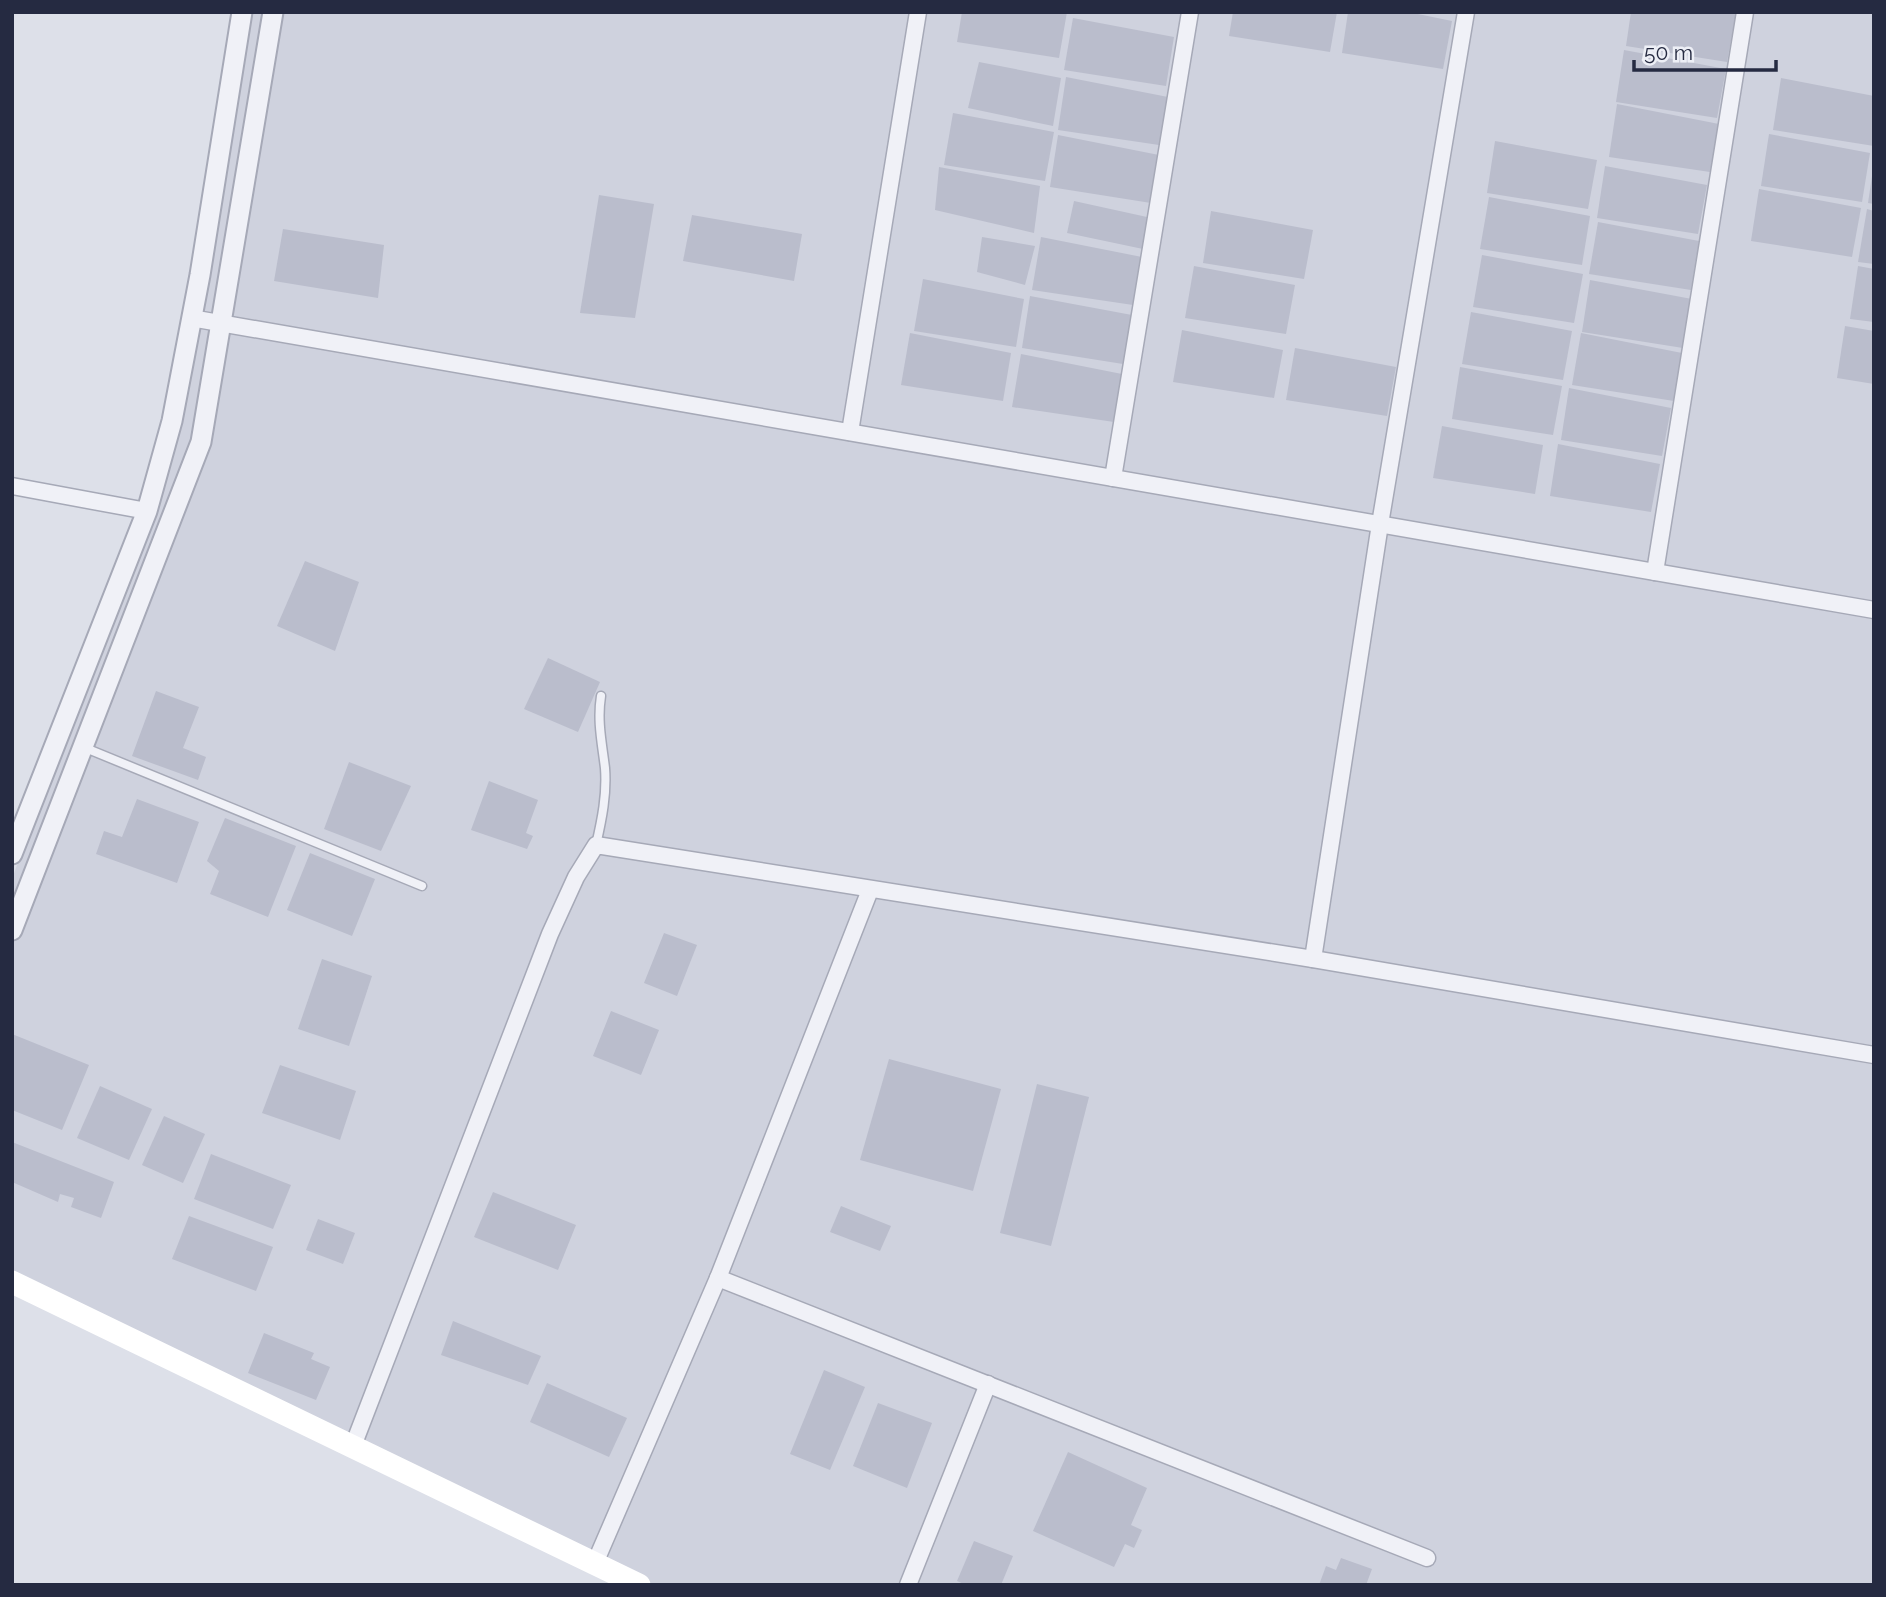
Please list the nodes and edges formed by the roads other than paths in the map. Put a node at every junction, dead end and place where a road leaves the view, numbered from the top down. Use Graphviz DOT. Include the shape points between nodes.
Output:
graph roads {
  1 [pos="243,12"];
  2 [pos="273,12"];
  3 [pos="918,12"];
  4 [pos="1190,12"];
  5 [pos="1466,12"];
  6 [pos="1745,12"];
  7 [pos="191,318"];
  8 [pos="222,323"];
  9 [pos="850,432"];
  10 [pos="1114,478"];
  11 [pos="12,486"];
  12 [pos="147,511"];
  13 [pos="1380,524"];
  14 [pos="1655,572"];
  15 [pos="1874,610"];
  16 [pos="601,696"];
  17 [pos="83,747"];
  18 [pos="596,845"];
  19 [pos="12,854"];
  20 [pos="422,886"];
  21 [pos="870,890"];
  22 [pos="12,930"];
  23 [pos="1312,959"];
  24 [pos="1874,1055"];
  25 [pos="718,1278"];
  26 [pos="12,1282"];
  27 [pos="988,1384"];
  28 [pos="353,1446"];
  29 [pos="1427,1559"];
  30 [pos="595,1563"];
  31 [pos="639,1585"];
  32 [pos="908,1585"];
  1 -- 7 [label="street"];
  2 -- 8 [label="street"];
  3 -- 9 [label="street"];
  4 -- 10 [label="street"];
  5 -- 13 [label="street"];
  6 -- 14 [label="street"];
  7 -- 8 [label="street"];
  7 -- 12 [label="street" via="172,421"];
  8 -- 9 [label="street"];
  8 -- 17 [label="street" via="201,442"];
  9 -- 10 [label="street"];
  10 -- 13 [label="street"];
  11 -- 12 [label="street"];
  12 -- 19 [label="street"];
  13 -- 14 [label="street"];
  13 -- 23 [label="street"];
  14 -- 15 [label="street"];
  16 -- 18 [label="lane" via="604,802"];
  17 -- 20 [label="lane"];
  17 -- 22 [label="street"];
  18 -- 21 [label="street"];
  18 -- 28 [label="street" via="550,934"];
  21 -- 23 [label="street"];
  21 -- 25 [label="street"];
  23 -- 24 [label="street"];
  25 -- 27 [label="street"];
  25 -- 30 [label="street"];
  26 -- 28 [label="main road"];
  27 -- 29 [label="street"];
  27 -- 32 [label="street"];
  28 -- 30 [label="main road"];
  30 -- 31 [label="main road"];
}
